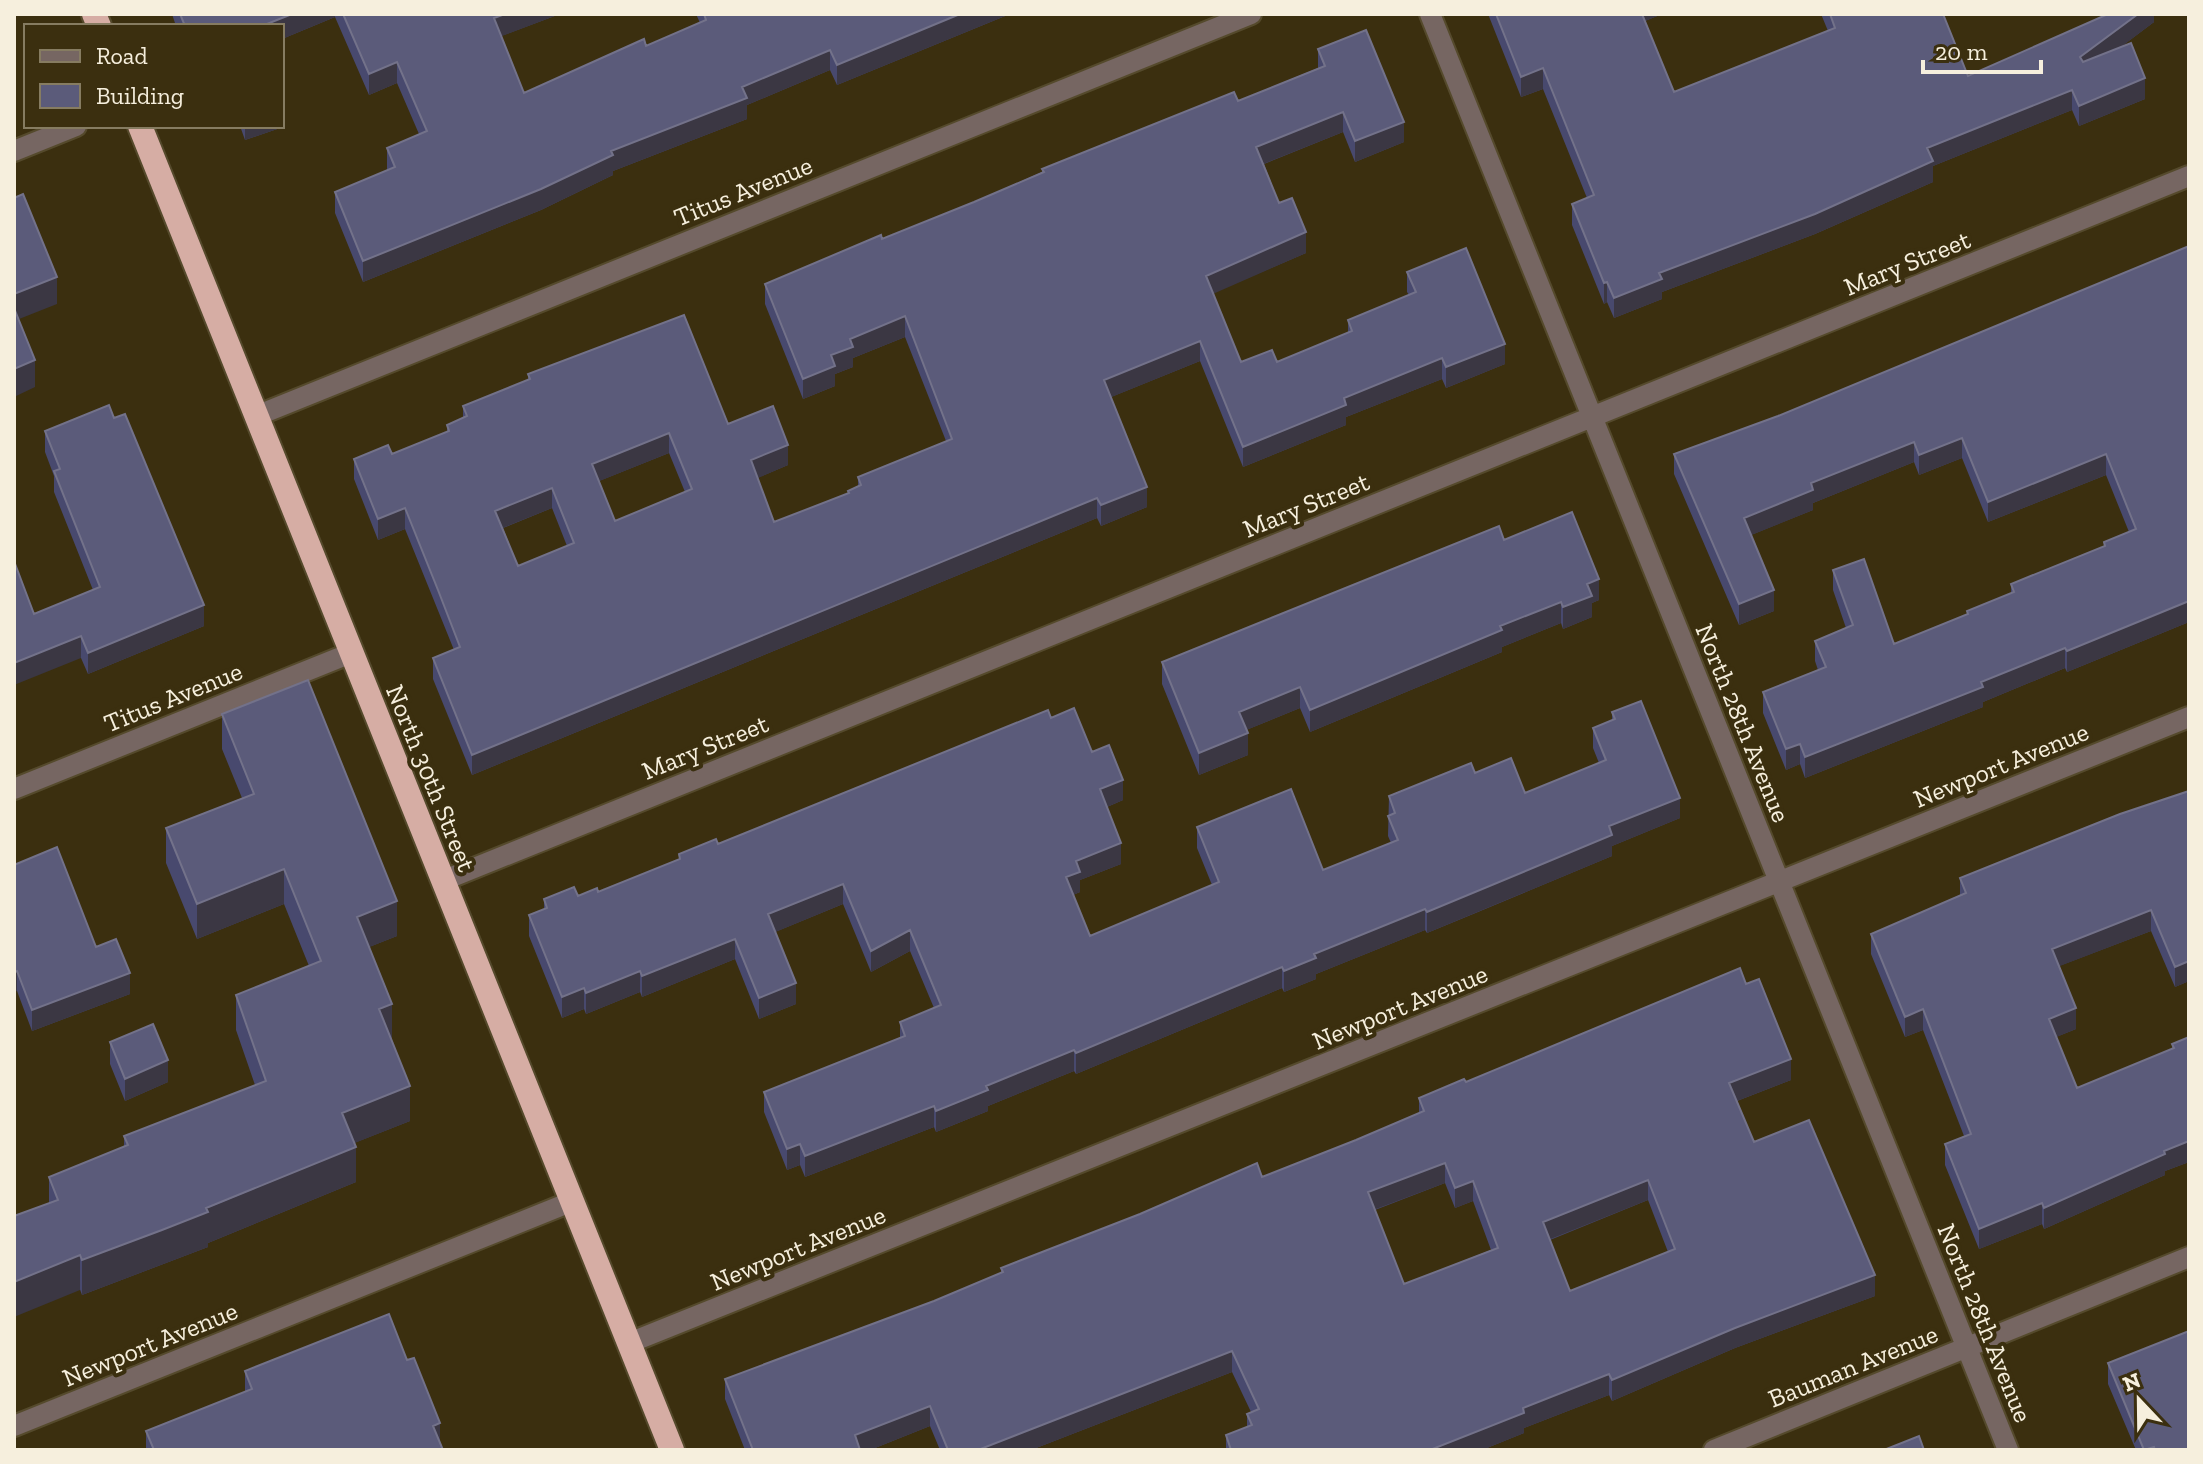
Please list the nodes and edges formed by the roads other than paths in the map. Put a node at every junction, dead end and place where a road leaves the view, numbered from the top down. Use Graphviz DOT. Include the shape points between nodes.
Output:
graph roads {
  1 [pos="1251,14"];
  2 [pos="1430,14"];
  3 [pos="71,128"];
  4 [pos="141,128"];
  5 [pos="14,151"];
  6 [pos="2189,176"];
  7 [pos="256,416"];
  8 [pos="1592,418"];
  9 [pos="351,653"];
  10 [pos="2189,717"];
  11 [pos="14,789"];
  12 [pos="442,881"];
  13 [pos="1779,884"];
  14 [pos="573,1201"];
  15 [pos="2189,1257"];
  16 [pos="629,1343"];
  17 [pos="1968,1349"];
  18 [pos="14,1426"];
  19 [pos="672,1450"];
  20 [pos="1714,1450"];
  21 [pos="2008,1450"];
  1 -- 7 [label="street, Titus Avenue"];
  2 -- 8 [label="street, North 28th Avenue"];
  3 -- 5 [label="street"];
  4 -- 7 [label="highway, North 30th Street"];
  6 -- 8 [label="street, Mary Street"];
  7 -- 9 [label="highway, North 30th Street"];
  8 -- 12 [label="street, Mary Street"];
  8 -- 13 [label="street, North 28th Avenue"];
  9 -- 11 [label="street, Titus Avenue"];
  9 -- 12 [label="highway, North 30th Street"];
  10 -- 13 [label="street, Newport Avenue"];
  12 -- 14 [label="highway, North 30th Street"];
  13 -- 16 [label="street, Newport Avenue"];
  13 -- 17 [label="street, North 28th Avenue"];
  14 -- 16 [label="highway, North 30th Street"];
  14 -- 18 [label="street, Newport Avenue"];
  15 -- 17 [label="street, Bauman Avenue"];
  16 -- 19 [label="highway, North 30th Street"];
  17 -- 20 [label="street, Bauman Avenue"];
  17 -- 21 [label="street, North 28th Avenue"];
}
